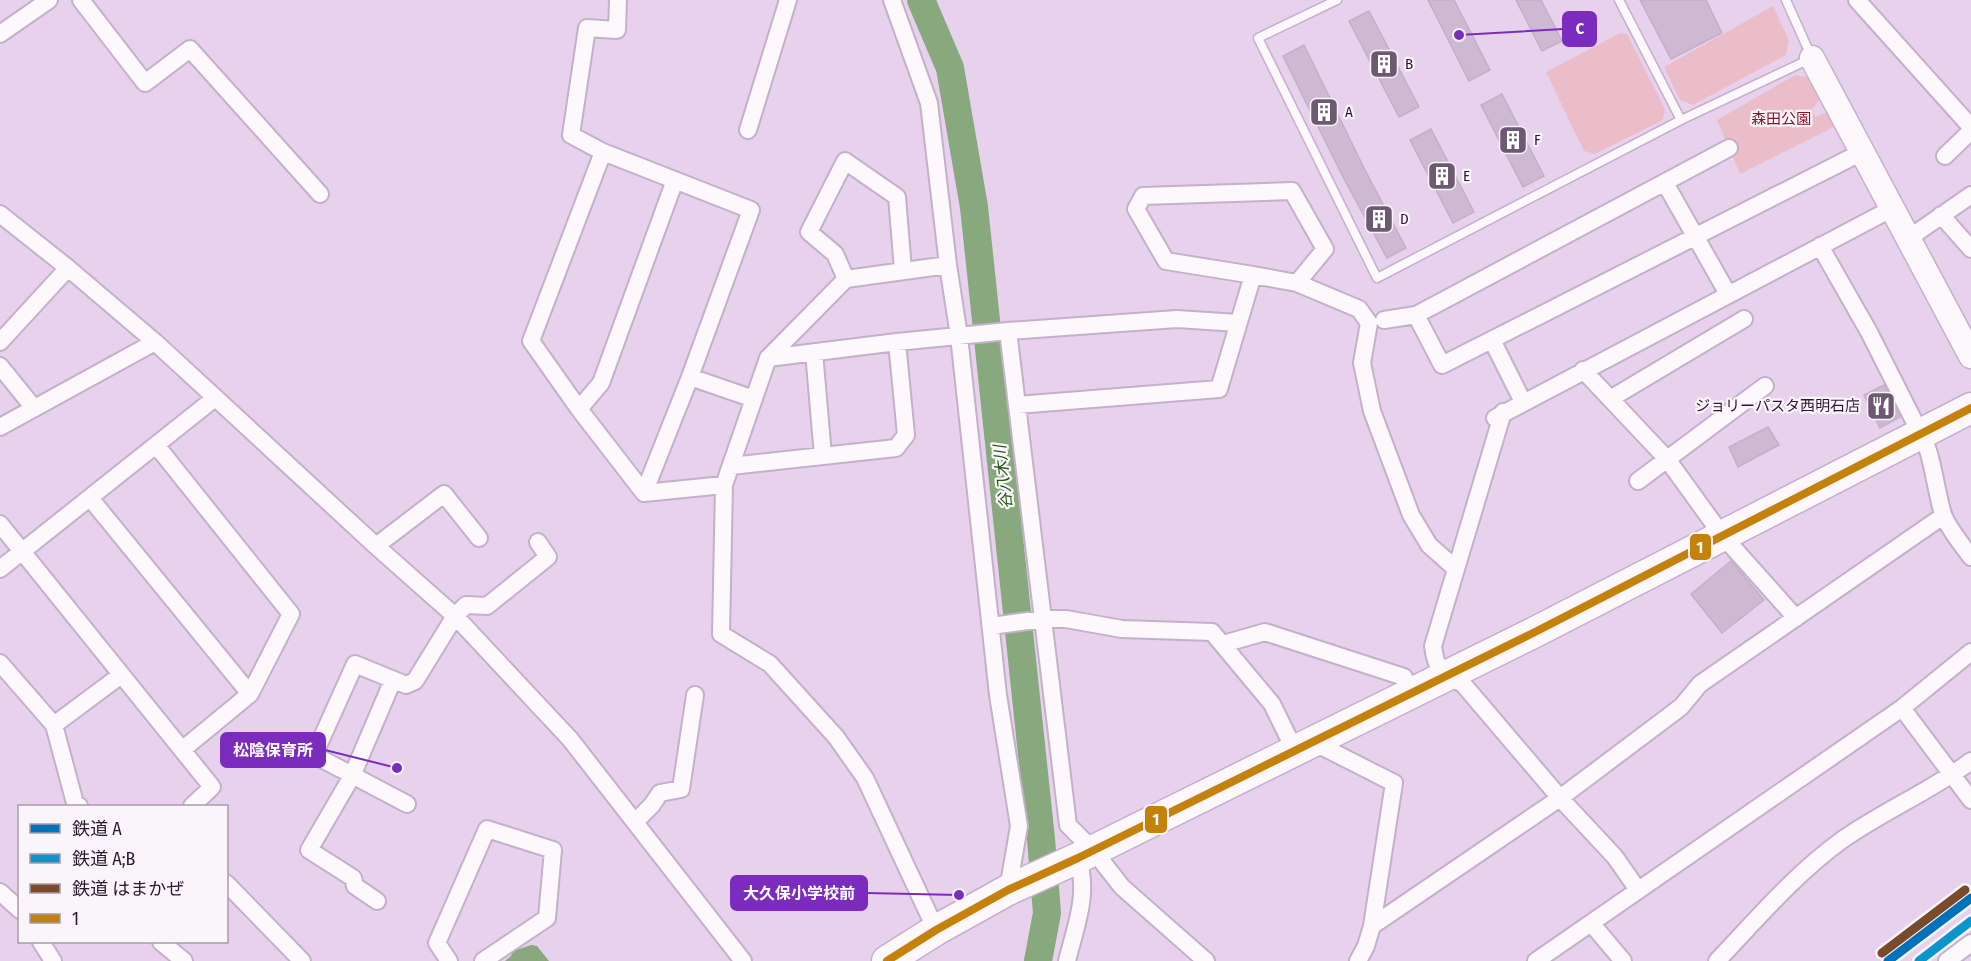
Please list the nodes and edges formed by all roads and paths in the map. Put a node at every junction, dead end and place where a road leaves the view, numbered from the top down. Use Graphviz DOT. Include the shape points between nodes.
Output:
graph roads {
  1 [pos="49,0"];
  2 [pos="81,0"];
  3 [pos="618,0"];
  4 [pos="788,0"];
  5 [pos="892,0"];
  6 [pos="1337,0"];
  7 [pos="1619,0"];
  8 [pos="1786,0"];
  9 [pos="1857,0"];
  10 [pos="0,34"];
  11 [pos="1812,58"];
  12 [pos="1681,120"];
  13 [pos="1971,129"];
  14 [pos="748,130"];
  15 [pos="1729,148"];
  16 [pos="603,152"];
  17 [pos="1862,152"];
  18 [pos="1945,156"];
  19 [pos="675,180"];
  20 [pos="1665,183"];
  21 [pos="320,194"];
  22 [pos="1971,195"];
  23 [pos="1893,208"];
  24 [pos="0,214"];
  25 [pos="1941,215"];
  26 [pos="1696,237"];
  27 [pos="1910,238"];
  28 [pos="1820,246"];
  29 [pos="1971,249"];
  30 [pos="948,265"];
  31 [pos="68,268"];
  32 [pos="903,270"];
  33 [pos="1253,275"];
  34 [pos="846,279"];
  35 [pos="1297,283"];
  36 [pos="1728,294"];
  37 [pos="1416,315"];
  38 [pos="1744,319"];
  39 [pos="1384,320"];
  40 [pos="1238,323"];
  41 [pos="1008,331"];
  42 [pos="959,336"];
  43 [pos="1492,340"];
  44 [pos="0,342"];
  45 [pos="155,342"];
  46 [pos="897,342"];
  47 [pos="814,352"];
  48 [pos="1971,356"];
  49 [pos="768,358"];
  50 [pos="0,366"];
  51 [pos="1583,370"];
  52 [pos="690,377"];
  53 [pos="1765,386"];
  54 [pos="215,398"];
  55 [pos="754,399"];
  56 [pos="1610,399"];
  57 [pos="1523,402"];
  58 [pos="1017,405"];
  59 [pos="34,408"];
  60 [pos="1971,408"];
  61 [pos="579,409"];
  62 [pos="1503,412"];
  63 [pos="1489,422"];
  64 [pos="0,427"];
  65 [pos="1922,433"];
  66 [pos="156,445"];
  67 [pos="823,456"];
  68 [pos="1667,459"];
  69 [pos="730,466"];
  70 [pos="1638,481"];
  71 [pos="724,484"];
  72 [pos="644,493"];
  73 [pos="90,498"];
  74 [pos="1943,516"];
  75 [pos="0,524"];
  76 [pos="1722,535"];
  77 [pos="478,538"];
  78 [pos="538,542"];
  79 [pos="376,546"];
  80 [pos="22,551"];
  81 [pos="1971,557"];
  82 [pos="0,569"];
  83 [pos="1456,569"];
  84 [pos="455,616"];
  85 [pos="1796,618"];
  86 [pos="1043,619"];
  87 [pos="991,626"];
  88 [pos="1223,644"];
  89 [pos="1971,652"];
  90 [pos="0,663"];
  91 [pos="121,675"];
  92 [pos="1445,676"];
  93 [pos="393,680"];
  94 [pos="1410,693"];
  95 [pos="250,694"];
  96 [pos="695,695"];
  97 [pos="1902,708"];
  98 [pos="54,725"];
  99 [pos="1304,747"];
  100 [pos="182,750"];
  101 [pos="1971,760"];
  102 [pos="352,776"];
  103 [pos="1952,776"];
  104 [pos="1560,798"];
  105 [pos="1971,800"];
  106 [pos="407,804"];
  107 [pos="76,805"];
  108 [pos="194,805"];
  109 [pos="634,822"];
  110 [pos="1085,854"];
  111 [pos="228,885"];
  112 [pos="1008,890"];
  113 [pos="1638,890"];
  114 [pos="0,892"];
  115 [pos="377,901"];
  116 [pos="18,908"];
  117 [pos="1591,923"];
  118 [pos="1372,926"];
  119 [pos="936,930"];
  120 [pos="162,943"];
  121 [pos="1971,943"];
  122 [pos="897,959"];
  123 [pos="184,961"];
  124 [pos="302,961"];
  125 [pos="449,961"];
  126 [pos="483,961"];
  127 [pos="743,961"];
  128 [pos="1067,961"];
  129 [pos="1206,961"];
  130 [pos="1358,961"];
  131 [pos="1536,961"];
  132 [pos="1623,961"];
  133 [pos="1717,961"];
  134 [pos="1947,961"];
  1 -- 10 [label="street"];
  2 -- 21 [label="street" via="145,83 190,49"];
  3 -- 16 [label="street" via="617,30 587,28 571,135"];
  4 -- 14 [label="street"];
  5 -- 30 [label="street" via="929,103"];
  6 -- 12 [label="lane" via="1258,38 1377,278"];
  7 -- 12 [label="lane"];
  8 -- 11 [label="lane"];
  9 -- 13 [label="street"];
  11 -- 12 [label="lane"];
  11 -- 17 [label="street"];
  13 -- 18 [label="street"];
  15 -- 20 [label="street"];
  16 -- 19 [label="street"];
  16 -- 61 [label="street" via="531,341"];
  17 -- 23 [label="street"];
  17 -- 26 [label="street"];
  19 -- 52 [label="street" via="751,210"];
  19 -- 61 [label="street" via="601,383"];
  20 -- 26 [label="street"];
  20 -- 37 [label="street"];
  22 -- 25 [label="street"];
  23 -- 27 [label="street"];
  23 -- 28 [label="street"];
  24 -- 31 [label="street"];
  25 -- 27 [label="street"];
  25 -- 29 [label="street"];
  26 -- 36 [label="street"];
  26 -- 43 [label="street"];
  27 -- 48 [label="street"];
  28 -- 36 [label="street"];
  28 -- 65 [label="street"];
  30 -- 32 [label="street"];
  30 -- 42 [label="street"];
  31 -- 44 [label="street"];
  31 -- 45 [label="street"];
  32 -- 34 [label="street"];
  32 -- 34 [label="street" via="897,197 845,161 809,231 835,254"];
  33 -- 35 [label="street"];
  33 -- 35 [label="street" via="1166,261 1136,209 1143,196 1292,192 1325,249"];
  33 -- 40 [label="street"];
  34 -- 49 [label="street"];
  35 -- 83 [label="street" via="1359,309 1369,323 1362,363 1372,411 1411,515 1429,545"];
  36 -- 51 [label="street"];
  37 -- 39 [label="street"];
  37 -- 43 [label="street" via="1442,365"];
  38 -- 56 [label="street"];
  40 -- 41 [label="street" via="1177,319"];
  40 -- 58 [label="street" via="1219,389"];
  41 -- 42 [label="street"];
  41 -- 58 [label="street"];
  42 -- 46 [label="street"];
  42 -- 87 [label="street"];
  43 -- 57 [label="street"];
  45 -- 54 [label="street"];
  45 -- 59 [label="street"];
  46 -- 47 [label="street"];
  46 -- 67 [label="street" via="906,435 896,448"];
  47 -- 49 [label="street"];
  47 -- 67 [label="street"];
  49 -- 55 [label="street"];
  50 -- 59 [label="street"];
  51 -- 56 [label="street"];
  51 -- 57 [label="street"];
  52 -- 55 [label="street"];
  52 -- 72 [label="street"];
  53 -- 68 [label="street"];
  54 -- 66 [label="street"];
  54 -- 79 [label="street"];
  55 -- 69 [label="street"];
  56 -- 68 [label="street"];
  57 -- 62 [label="street"];
  58 -- 86 [label="street"];
  59 -- 64 [label="street"];
  60 -- 65 [label="highway"];
  61 -- 72 [label="street"];
  62 -- 63 [label="street"];
  62 -- 83 [label="street"];
  65 -- 74 [label="street"];
  65 -- 76 [label="highway"];
  66 -- 73 [label="street"];
  66 -- 95 [label="street" via="291,614"];
  67 -- 69 [label="street"];
  68 -- 70 [label="street"];
  68 -- 76 [label="street"];
  69 -- 71 [label="street"];
  71 -- 72 [label="street"];
  71 -- 119 [label="street" via="721,634 770,664 842,745 865,778"];
  73 -- 80 [label="street"];
  73 -- 95 [label="street"];
  74 -- 81 [label="street"];
  74 -- 85 [label="street"];
  75 -- 80 [label="street"];
  76 -- 85 [label="street"];
  76 -- 92 [label="highway"];
  77 -- 79 [label="street" via="444,494"];
  78 -- 84 [label="street" via="548,557 487,606 466,605"];
  79 -- 84 [label="street"];
  80 -- 82 [label="street"];
  80 -- 91 [label="street"];
  83 -- 92 [label="street" via="1433,646 1435,663"];
  84 -- 93 [label="street" via="415,681 406,685"];
  84 -- 109 [label="street" via="570,739"];
  85 -- 104 [label="street" via="1701,684 1681,707"];
  86 -- 87 [label="street"];
  86 -- 88 [label="street" via="1122,629 1212,632"];
  86 -- 110 [label="street" via="1068,825"];
  87 -- 112 [label="street" via="1019,826"];
  88 -- 94 [label="street" via="1265,632 1404,677"];
  88 -- 99 [label="street"];
  89 -- 97 [label="street"];
  90 -- 98 [label="street"];
  91 -- 98 [label="street"];
  91 -- 100 [label="street"];
  92 -- 94 [label="highway"];
  92 -- 104 [label="street" via="1463,684"];
  93 -- 102 [label="street"];
  93 -- 102 [label="street" via="355,664 314,755"];
  94 -- 99 [label="highway"];
  95 -- 100 [label="street"];
  96 -- 109 [label="street" via="681,789 660,793"];
  97 -- 103 [label="street"];
  97 -- 113 [label="street"];
  98 -- 107 [label="street"];
  99 -- 110 [label="highway"];
  99 -- 118 [label="street" via="1394,783"];
  100 -- 108 [label="street" via="212,787"];
  101 -- 103 [label="street"];
  102 -- 106 [label="street"];
  102 -- 115 [label="street" via="309,850 352,878 355,886"];
  103 -- 105 [label="street"];
  103 -- 133 [label="street" via="1844,839 1803,870"];
  104 -- 113 [label="street" via="1615,857"];
  104 -- 118 [label="street"];
  109 -- 127 [label="street"];
  110 -- 112 [label="highway"];
  110 -- 128 [label="street" via="1082,904"];
  110 -- 129 [label="street"];
  111 -- 124 [label="street"];
  112 -- 119 [label="highway"];
  113 -- 117 [label="street"];
  114 -- 116 [label="street"];
  117 -- 131 [label="street"];
  117 -- 132 [label="street"];
  118 -- 130 [label="street"];
  119 -- 122 [label="highway"];
  120 -- 123 [label="street"];
  121 -- 134 [label="street"];
  125 -- 126 [label="street" via="437,943 487,829 554,850 547,918"];
}
